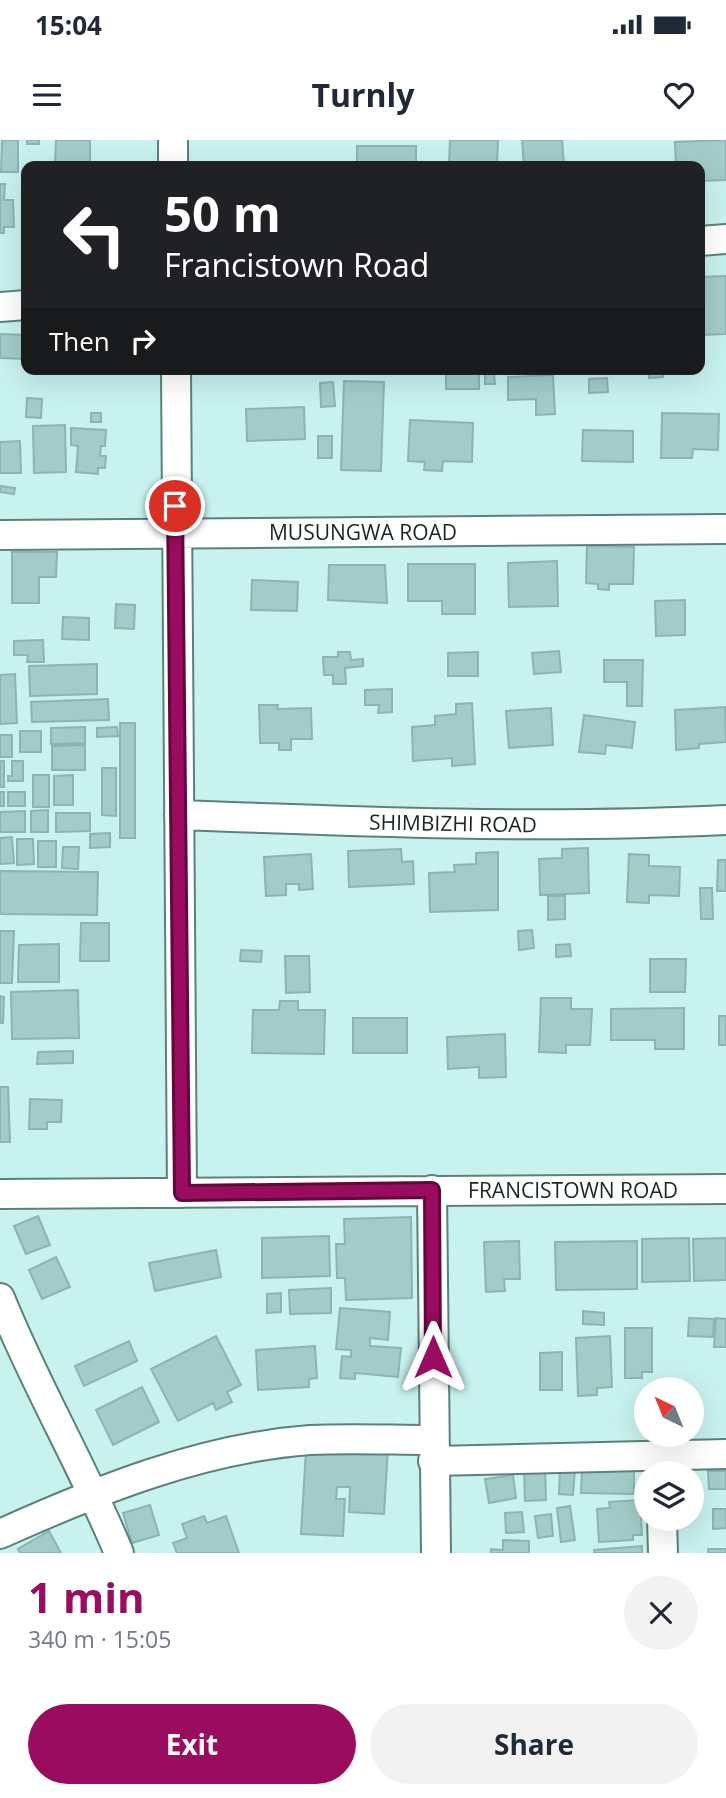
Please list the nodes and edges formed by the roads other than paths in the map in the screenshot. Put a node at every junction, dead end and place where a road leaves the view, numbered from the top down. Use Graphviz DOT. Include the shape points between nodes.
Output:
graph roads {
  1 [pos="173,140"];
  2 [pos="173,161"];
  3 [pos="726,239"];
  4 [pos="705,241"];
  5 [pos="21,306"];
  6 [pos="0,307"];
  7 [pos="176,375"];
  8 [pos="726,529"];
  9 [pos="175,533"];
  10 [pos="0,535"];
  11 [pos="179,815"];
  12 [pos="726,820"];
  13 [pos="726,1189"];
  14 [pos="432,1190"];
  15 [pos="182,1193"];
  16 [pos="0,1194"];
  17 [pos="0,1298"];
  18 [pos="433,1450"];
  19 [pos="726,1454"];
  20 [pos="679,1461"];
  21 [pos="634,1462"];
  22 [pos="94,1492"];
  23 [pos="662,1531"];
  24 [pos="0,1534"];
  25 [pos="119,1553"];
  26 [pos="436,1553"];
  27 [pos="663,1553"];
  1 -- 2 [label="street"];
  3 -- 4 [label="street"];
  5 -- 6 [label="street"];
  7 -- 9 [label="street"];
  8 -- 9 [label="street, MUSUNGWA ROAD"];
  9 -- 10 [label="street, MUSUNGWA ROAD"];
  9 -- 11 [label="street"];
  11 -- 12 [label="street, SHIMBIZHI ROAD" via="421,824"];
  11 -- 15 [label="street"];
  13 -- 14 [label="street, FRANCISTOWN ROAD"];
  14 -- 15 [label="street, FRANCISTOWN ROAD"];
  14 -- 18 [label="street"];
  15 -- 16 [label="street, FRANCISTOWN ROAD"];
  17 -- 22 [label="street" via="24,1360"];
  18 -- 21 [label="street"];
  18 -- 22 [label="street" via="310,1440 245,1449"];
  18 -- 26 [label="street"];
  19 -- 20 [label="street"];
  22 -- 24 [label="street"];
  22 -- 25 [label="street"];
  23 -- 27 [label="street"];
}
